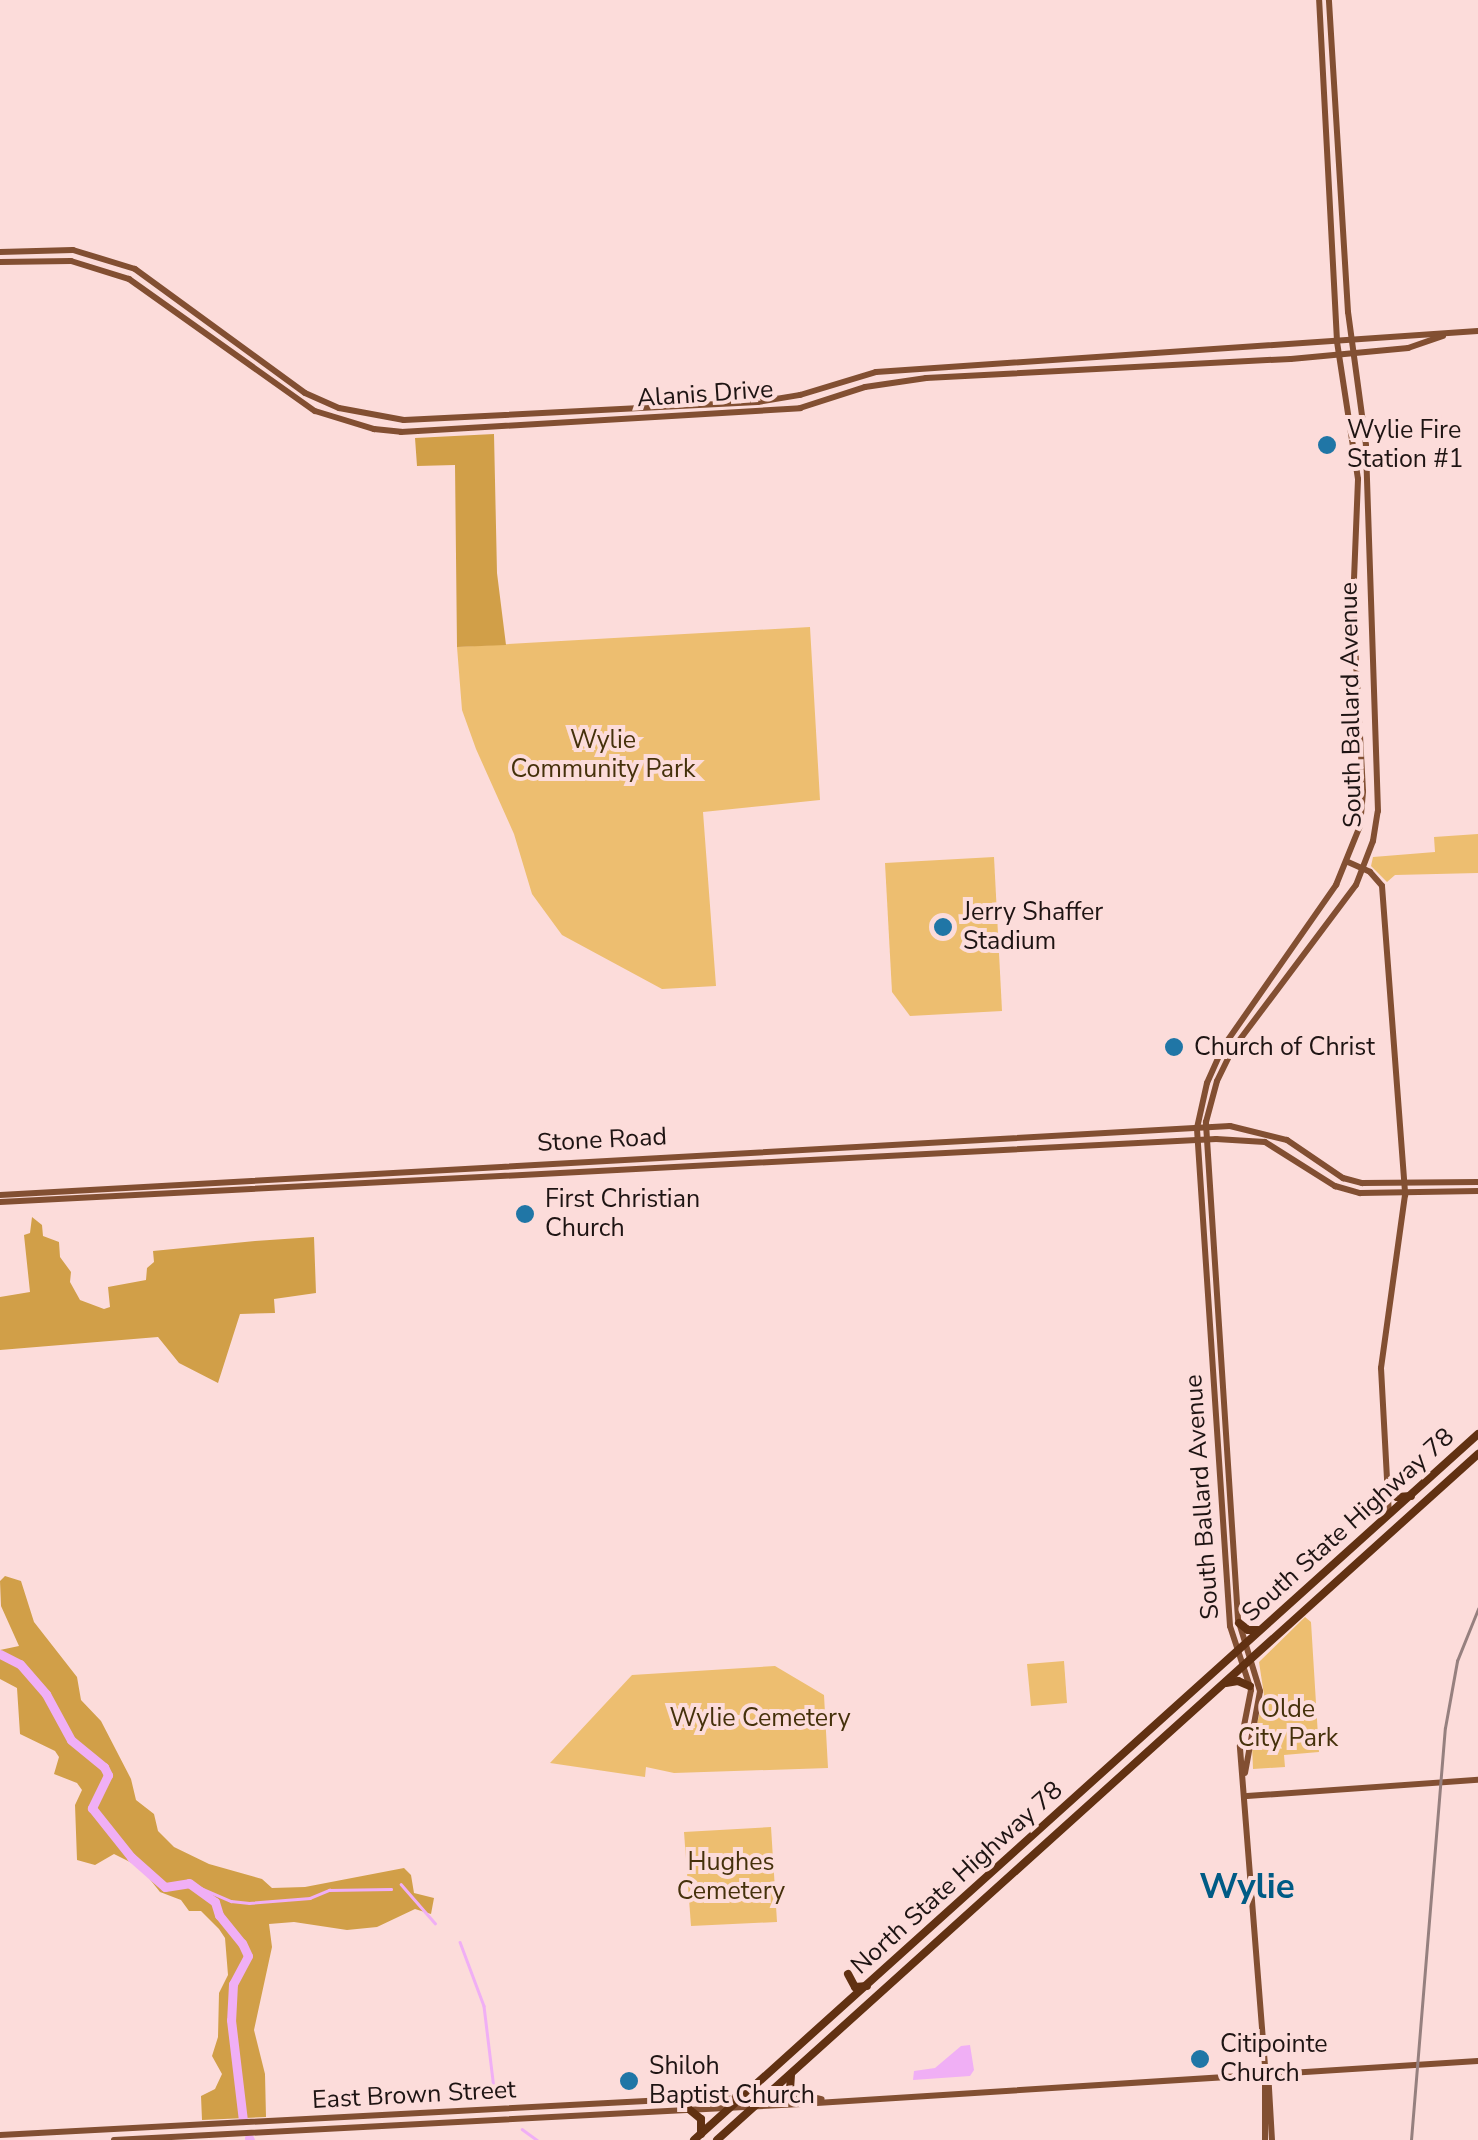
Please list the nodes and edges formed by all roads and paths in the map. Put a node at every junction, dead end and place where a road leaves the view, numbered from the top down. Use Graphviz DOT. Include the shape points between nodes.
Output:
graph roads {
  1 [pos="1319,0"];
  2 [pos="1329,0"];
  3 [pos="0,252"];
  4 [pos="0,262"];
  5 [pos="1478,331"];
  6 [pos="1452,333"];
  7 [pos="1351,340"];
  8 [pos="1337,341"];
  9 [pos="1352,352"];
  10 [pos="1338,355"];
  11 [pos="1348,862"];
  12 [pos="1363,868"];
  13 [pos="1202,1127"];
  14 [pos="1202,1139"];
  15 [pos="252,1179"];
  16 [pos="1478,1182"];
  17 [pos="1402,1185"];
  18 [pos="253,1188"];
  19 [pos="1478,1191"];
  20 [pos="61,1195"];
  21 [pos="1405,1195"];
  22 [pos="0,1198"];
  23 [pos="1213,1311"];
  24 [pos="1478,1434"];
  25 [pos="1478,1454"];
  26 [pos="1388,1490"];
  27 [pos="1411,1496"];
  28 [pos="1390,1516"];
  29 [pos="1239,1623"];
  30 [pos="1262,1629"];
  31 [pos="1242,1647"];
  32 [pos="1248,1661"];
  33 [pos="1226,1683"];
  34 [pos="1250,1686"];
  35 [pos="1245,1775"];
  36 [pos="1478,1780"];
  37 [pos="1247,1796"];
  38 [pos="848,1974"];
  39 [pos="867,1986"];
  40 [pos="1478,2061"];
  41 [pos="1265,2071"];
  42 [pos="791,2074"];
  43 [pos="799,2095"];
  44 [pos="764,2097"];
  45 [pos="742,2098"];
  46 [pos="830,2101"];
  47 [pos="754,2107"];
  48 [pos="730,2108"];
  49 [pos="690,2110"];
  50 [pos="382,2117"];
  51 [pos="383,2128"];
  52 [pos="0,2135"];
  53 [pos="698,2137"];
  54 [pos="114,2140"];
  55 [pos="717,2140"];
  56 [pos="1268,2140"];
  1 -- 8 [label="main road, South Ballard Avenue"];
  2 -- 7 [label="main road, South Ballard Avenue"];
  3 -- 8 [label="main road, Alanis Drive" via="73,250 136,269 305,392 377,418 758,402 876,372"];
  4 -- 10 [label="main road, Alanis Drive" via="72,262 130,279 314,410 401,432 800,408 865,387 926,378"];
  5 -- 6 [label="main road, Alanis Drive"];
  6 -- 7 [label="main road, Alanis Drive"];
  6 -- 9 [label="main road, Alanis Drive" via="1408,348"];
  7 -- 8 [label="main road, Alanis Drive"];
  7 -- 9 [label="main road, South Ballard Avenue"];
  8 -- 10 [label="main road, South Ballard Avenue"];
  9 -- 10 [label="main road, Alanis Drive"];
  9 -- 12 [label="main road, South Ballard Avenue" via="1366,445 1377,791 1376,826"];
  10 -- 11 [label="main road, South Ballard Avenue" via="1358,479 1353,604 1362,791"];
  11 -- 12 [label="main road"];
  11 -- 13 [label="main road, South Ballard Avenue" via="1223,1046 1207,1083"];
  12 -- 13 [label="main road, South Ballard Avenue" via="1339,911 1232,1050"];
  12 -- 17 [label="main road" via="1382,886"];
  13 -- 14 [label="main road, South Ballard Avenue"];
  13 -- 15 [label="main road, Stone Road"];
  13 -- 17 [label="main road, Stone Road" via="1265,1132 1344,1178"];
  14 -- 18 [label="main road, Stone Road"];
  14 -- 21 [label="main road, Stone Road" via="1266,1142 1335,1186"];
  14 -- 23 [label="main road, South Ballard Avenue"];
  15 -- 18 [label="main road"];
  15 -- 20 [label="main road, Stone Road"];
  16 -- 17 [label="main road, Stone Road"];
  17 -- 21 [label="main road"];
  18 -- 20 [label="main road, Stone Road"];
  19 -- 21 [label="main road, Stone Road"];
  20 -- 22 [label="main road, Stone Road"];
  21 -- 26 [label="main road" via="1381,1368"];
  23 -- 29 [label="main road, South Ballard Avenue"];
  23 -- 31 [label="main road, South Ballard Avenue" via="1230,1626"];
  24 -- 27 [label="main road, South State Highway 78"];
  25 -- 32 [label="main road, South State Highway 78"];
  26 -- 27 [label="main road"];
  26 -- 28 [label="main road"];
  27 -- 28 [label="main road, South State Highway 78"];
  28 -- 30 [label="main road, South State Highway 78"];
  29 -- 30 [label="main road"];
  29 -- 31 [label="main road, South Ballard Avenue"];
  30 -- 31 [label="main road, South State Highway 78"];
  31 -- 32 [label="main road, South Ballard Avenue"];
  31 -- 39 [label="main road, North State Highway 78"];
  32 -- 33 [label="main road, North State Highway 78"];
  32 -- 34 [label="main road, South Ballard Avenue"];
  32 -- 35 [label="main road, South Ballard Avenue" via="1260,1696"];
  33 -- 34 [label="main road"];
  33 -- 42 [label="main road, North State Highway 78"];
  34 -- 35 [label="main road, South Ballard Avenue" via="1240,1746"];
  35 -- 37 [label="main road, South Ballard Avenue"];
  36 -- 37 [label="main road"];
  37 -- 41 [label="main road, South Ballard Avenue"];
  38 -- 39 [label="main road" via="855,1987"];
  39 -- 45 [label="main road, North State Highway 78"];
  40 -- 41 [label="main road, East Brown Street"];
  41 -- 46 [label="main road, East Brown Street"];
  41 -- 56 [label="main road, South Ballard Avenue"];
  42 -- 43 [label="main road" via="790,2088"];
  42 -- 44 [label="main road, North State Highway 78"];
  43 -- 44 [label="main road, East Brown Street"];
  43 -- 46 [label="main road, East Brown Street"];
  44 -- 45 [label="main road, East Brown Street"];
  44 -- 47 [label="main road, North State Highway 78"];
  45 -- 48 [label="main road, North State Highway 78"];
  45 -- 50 [label="main road, East Brown Street"];
  46 -- 47 [label="main road, East Brown Street"];
  47 -- 48 [label="main road, East Brown Street"];
  47 -- 55 [label="main road, North State Highway 78"];
  48 -- 49 [label="main road, East Brown Street"];
  48 -- 53 [label="main road, North State Highway 78"];
  49 -- 51 [label="main road, East Brown Street"];
  49 -- 53 [label="main road" via="701,2119"];
  50 -- 51 [label="main road"];
  50 -- 52 [label="main road, East Brown Street"];
  51 -- 54 [label="main road, East Brown Street"];
}
